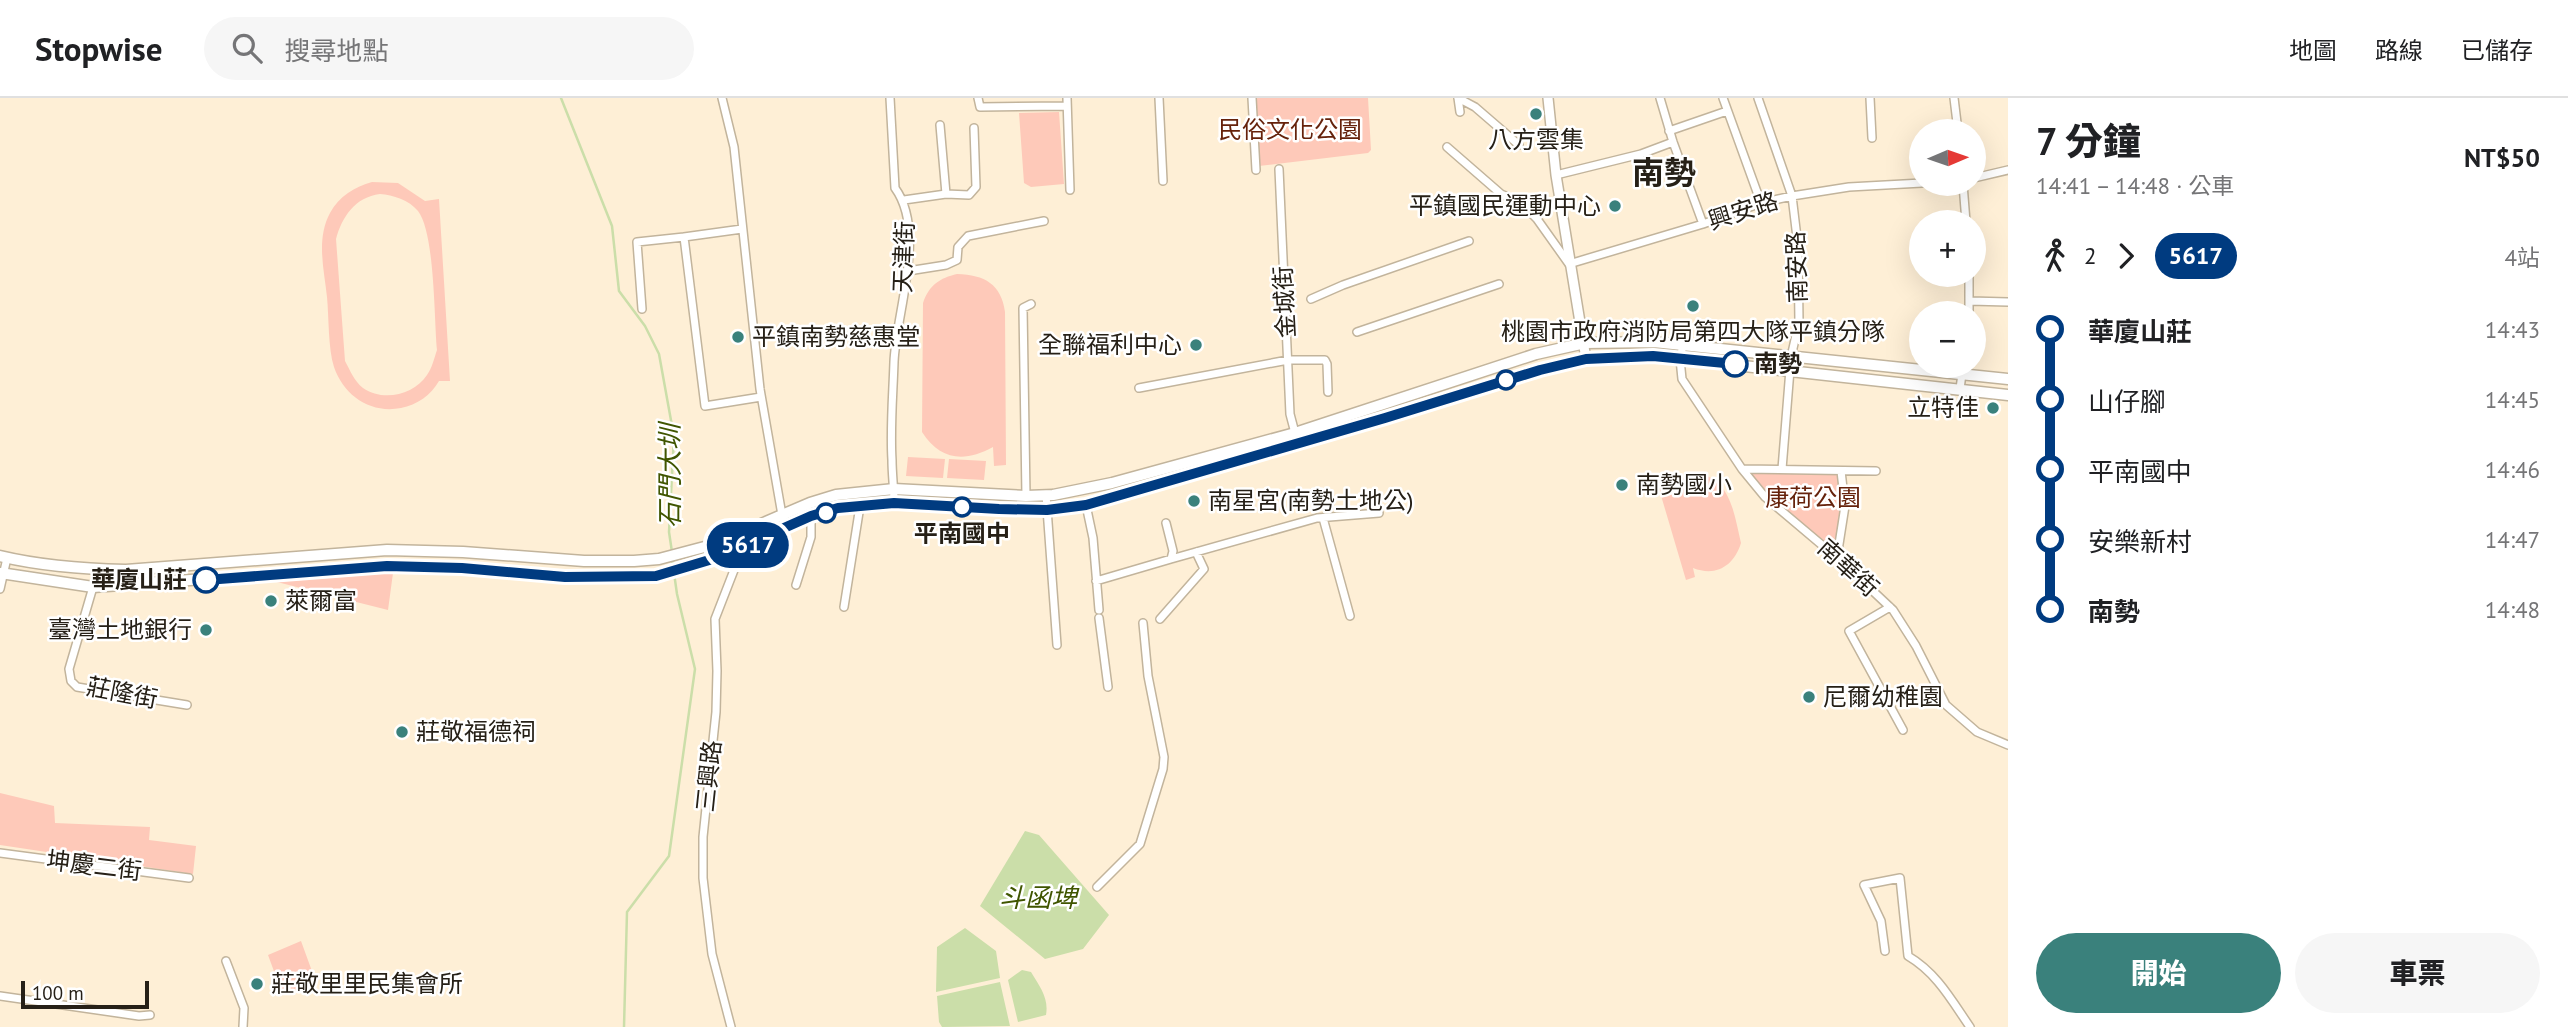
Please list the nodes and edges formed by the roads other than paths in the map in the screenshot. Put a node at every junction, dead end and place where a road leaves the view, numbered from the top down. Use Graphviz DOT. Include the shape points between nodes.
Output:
graph roads {
  1 [pos="722,98"];
  2 [pos="890,98"];
  3 [pos="1159,98"];
  4 [pos="1252,98"];
  5 [pos="1458,98"];
  6 [pos="1548,98"];
  7 [pos="1660,98"];
  8 [pos="1723,98"];
  9 [pos="1758,98"];
  10 [pos="1870,98"];
  11 [pos="1954,98"];
  12 [pos="978,100"];
  13 [pos="1067,102"];
  14 [pos="1460,111"];
  15 [pos="1727,111"];
  16 [pos="1957,119"];
  17 [pos="940,125"];
  18 [pos="974,128"];
  19 [pos="1669,131"];
  20 [pos="1872,138"];
  21 [pos="1673,142"];
  22 [pos="1518,145"];
  23 [pos="1447,147"];
  24 [pos="1279,169"];
  25 [pos="1256,170"];
  26 [pos="2008,170"];
  27 [pos="1556,175"];
  28 [pos="1986,175"];
  29 [pos="1163,181"];
  30 [pos="1909,184"];
  31 [pos="1070,190"];
  32 [pos="946,194"];
  33 [pos="1792,196"];
  34 [pos="904,200"];
  35 [pos="1761,203"];
  36 [pos="1044,221"];
  37 [pos="1703,224"];
  38 [pos="742,229"];
  39 [pos="684,237"];
  40 [pos="1469,241"];
  41 [pos="1569,264"];
  42 [pos="908,271"];
  43 [pos="1499,284"];
  44 [pos="1969,287"];
  45 [pos="1311,299"];
  46 [pos="1970,301"];
  47 [pos="1986,301"];
  48 [pos="2008,302"];
  49 [pos="1031,304"];
  50 [pos="642,309"];
  51 [pos="1357,332"];
  52 [pos="1585,343"];
  53 [pos="1682,345"];
  54 [pos="1791,357"];
  55 [pos="1586,359"];
  56 [pos="1680,359"];
  57 [pos="1288,360"];
  58 [pos="1909,365"];
  59 [pos="1791,370"];
  60 [pos="1986,374"];
  61 [pos="1962,378"];
  62 [pos="2008,379"];
  63 [pos="1139,388"];
  64 [pos="1961,389"];
  65 [pos="1328,392"];
  66 [pos="2008,395"];
  67 [pos="761,397"];
  68 [pos="1295,433"];
  69 [pos="1742,469"];
  70 [pos="1782,469"];
  71 [pos="1841,471"];
  72 [pos="1876,471"];
  73 [pos="894,489"];
  74 [pos="1046,495"];
  75 [pos="1026,496"];
  76 [pos="894,503"];
  77 [pos="1086,505"];
  78 [pos="860,506"];
  79 [pos="1047,510"];
  80 [pos="1380,513"];
  81 [pos="782,515"];
  82 [pos="811,516"];
  83 [pos="1323,518"];
  84 [pos="1166,523"];
  85 [pos="786,528"];
  86 [pos="750,529"];
  87 [pos="744,546"];
  88 [pos="1196,552"];
  89 [pos="4,557"];
  90 [pos="1837,557"];
  91 [pos="1171,559"];
  92 [pos="2,574"];
  93 [pos="1096,580"];
  94 [pos="796,585"];
  95 [pos="93,587"];
  96 [pos="0,589"];
  97 [pos="844,607"];
  98 [pos="1890,607"];
  99 [pos="1350,616"];
  100 [pos="1160,619"];
  101 [pos="1143,623"];
  102 [pos="1057,645"];
  103 [pos="1108,687"];
  104 [pos="187,705"];
  105 [pos="1903,730"];
  106 [pos="2008,746"];
  107 [pos="0,853"];
  108 [pos="189,878"];
  109 [pos="1097,887"];
  110 [pos="1885,951"];
  111 [pos="226,961"];
  112 [pos="0,996"];
  113 [pos="150,1015"];
  114 [pos="243,1027"];
  115 [pos="731,1027"];
  116 [pos="1970,1027"];
  1 -- 38 [label="street" via="734,147"];
  2 -- 34 [label="street, 天津街" via="895,188"];
  3 -- 29 [label="street"];
  4 -- 25 [label="street"];
  5 -- 14 [label="street"];
  5 -- 22 [label="street"];
  6 -- 27 [label="street"];
  7 -- 19 [label="street"];
  8 -- 15 [label="street"];
  9 -- 33 [label="street, 南安路"];
  10 -- 20 [label="street"];
  11 -- 16 [label="street"];
  12 -- 13 [label="street" via="980,107"];
  13 -- 31 [label="street"];
  15 -- 19 [label="street"];
  15 -- 35 [label="street"];
  17 -- 32 [label="street"];
  18 -- 32 [label="street" via="976,187 969,195"];
  19 -- 21 [label="street"];
  21 -- 27 [label="street"];
  21 -- 37 [label="street"];
  23 -- 41 [label="street" via="1501,194 1520,202"];
  24 -- 57 [label="street, 金城街"];
  26 -- 28 [label="street"];
  27 -- 41 [label="street"];
  30 -- 33 [label="street, 興安路"];
  32 -- 34 [label="street"];
  33 -- 35 [label="street, 興安路"];
  33 -- 54 [label="street, 南安路" via="1799,322"];
  34 -- 42 [label="street, 天津街"];
  35 -- 37 [label="street, 興安路"];
  36 -- 42 [label="street" via="968,236 958,247 957,260"];
  37 -- 41 [label="street, 興安路"];
  38 -- 39 [label="street"];
  38 -- 67 [label="street"];
  39 -- 50 [label="street" via="637,242"];
  39 -- 67 [label="street" via="705,406"];
  40 -- 45 [label="street"];
  41 -- 52 [label="street"];
  42 -- 73 [label="street, 天津街" via="894,358"];
  43 -- 51 [label="street"];
  44 -- 46 [label="street"];
  47 -- 48 [label="street"];
  49 -- 75 [label="street" via="1023,308"];
  52 -- 53 [label="main road"];
  52 -- 55 [label="street"];
  52 -- 68 [label="main road" via="1536,354"];
  53 -- 54 [label="main road"];
  53 -- 56 [label="street, 南華街"];
  54 -- 58 [label="main road"];
  54 -- 59 [label="street, 南安路"];
  55 -- 56 [label="main road"];
  55 -- 77 [label="main road"];
  56 -- 59 [label="main road"];
  56 -- 69 [label="street, 南華街" via="1682,379"];
  57 -- 63 [label="street"];
  57 -- 65 [label="street" via="1325,360"];
  57 -- 68 [label="street, 金城街"];
  59 -- 64 [label="main road"];
  59 -- 70 [label="street, 南安路"];
  60 -- 62 [label="main road"];
  61 -- 64 [label="street"];
  64 -- 66 [label="main road"];
  67 -- 81 [label="street"];
  68 -- 74 [label="main road" via="1112,483"];
  69 -- 70 [label="street"];
  69 -- 90 [label="street, 南華街" via="1765,497"];
  70 -- 71 [label="street"];
  71 -- 72 [label="street"];
  71 -- 90 [label="street" via="1844,506"];
  73 -- 75 [label="main road"];
  73 -- 76 [label="street, 天津街"];
  73 -- 81 [label="main road" via="836,495"];
  74 -- 75 [label="main road"];
  74 -- 79 [label="street"];
  76 -- 78 [label="main road"];
  76 -- 79 [label="main road"];
  77 -- 79 [label="main road"];
  77 -- 93 [label="street"];
  78 -- 82 [label="main road"];
  78 -- 97 [label="street"];
  79 -- 102 [label="street"];
  80 -- 83 [label="street"];
  81 -- 85 [label="street"];
  81 -- 86 [label="main road"];
  82 -- 85 [label="main road"];
  82 -- 94 [label="street" via="811,537"];
  83 -- 88 [label="street"];
  83 -- 99 [label="street"];
  84 -- 91 [label="street"];
  85 -- 87 [label="main road"];
  86 -- 87 [label="street, 三興路"];
  86 -- 89 [label="main road" via="659,559 584,561 387,550 126,570 73,568"];
  87 -- 95 [label="main road" via="666,574 600,577 387,566"];
  87 -- 115 [label="street, 三興路" via="715,620 716,712 703,837 712,954"];
  88 -- 91 [label="street"];
  88 -- 100 [label="street" via="1205,569"];
  89 -- 92 [label="street"];
  90 -- 98 [label="street, 南華街"];
  91 -- 93 [label="street"];
  92 -- 95 [label="main road"];
  92 -- 96 [label="street"];
  93 -- 103 [label="street"];
  95 -- 104 [label="street, 莊隆街" via="69,669 71,681 78,687"];
  98 -- 105 [label="street" via="1849,631"];
  98 -- 106 [label="street, 南華街" via="1946,705 1977,732"];
  101 -- 109 [label="street" via="1163,769 1140,844"];
  107 -- 108 [label="street, 坤慶二街"];
  110 -- 116 [label="street" via="1881,921 1864,885 1900,878 1908,957 1937,980"];
  111 -- 114 [label="street" via="244,1008"];
  112 -- 113 [label="street"];
}
